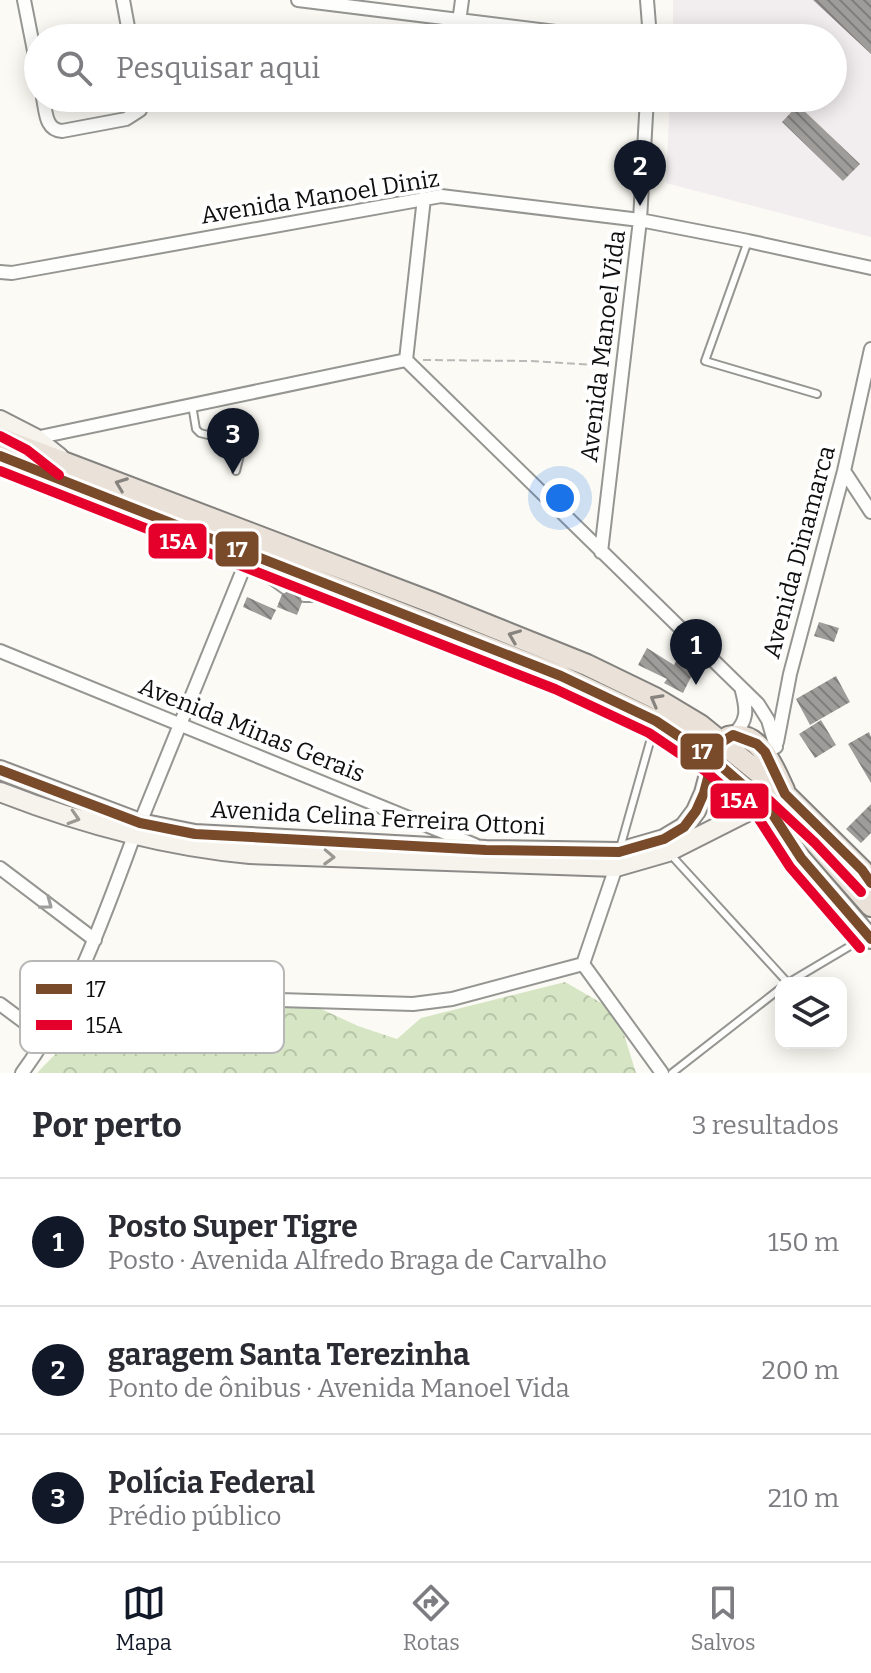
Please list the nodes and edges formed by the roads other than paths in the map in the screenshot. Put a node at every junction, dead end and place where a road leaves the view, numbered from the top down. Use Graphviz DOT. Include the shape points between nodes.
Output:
graph roads {
  1 [pos="24,0"];
  2 [pos="123,0"];
  3 [pos="298,0"];
  4 [pos="462,0"];
  5 [pos="647,0"];
  6 [pos="459,22"];
  7 [pos="29,24"];
  8 [pos="127,24"];
  9 [pos="477,24"];
  10 [pos="649,24"];
  11 [pos="46,112"];
  12 [pos="137,112"];
  13 [pos="646,112"];
  14 [pos="424,198"];
  15 [pos="640,220"];
  16 [pos="748,241"];
  17 [pos="871,268"];
  18 [pos="6,273"];
  19 [pos="871,349"];
  20 [pos="406,360"];
  21 [pos="817,394"];
  22 [pos="192,405"];
  23 [pos="0,420"];
  24 [pos="0,438"];
  25 [pos="35,438"];
  26 [pos="0,456"];
  27 [pos="68,464"];
  28 [pos="236,471"];
  29 [pos="844,471"];
  30 [pos="871,512"];
  31 [pos="601,552"];
  32 [pos="249,555"];
  33 [pos="271,562"];
  34 [pos="326,582"];
  35 [pos="284,590"];
  36 [pos="304,598"];
  37 [pos="0,651"];
  38 [pos="741,688"];
  39 [pos="656,721"];
  40 [pos="180,724"];
  41 [pos="722,746"];
  42 [pos="775,757"];
  43 [pos="0,770"];
  44 [pos="0,792"];
  45 [pos="785,794"];
  46 [pos="766,806"];
  47 [pos="137,829"];
  48 [pos="486,850"];
  49 [pos="668,852"];
  50 [pos="618,860"];
  51 [pos="0,868"];
  52 [pos="868,872"];
  53 [pos="871,906"];
  54 [pos="870,937"];
  55 [pos="95,940"];
  56 [pos="86,961"];
  57 [pos="583,964"];
  58 [pos="783,977"];
  59 [pos="799,977"];
  60 [pos="775,993"];
  61 [pos="284,1000"];
  62 [pos="0,1004"];
  63 [pos="20,1019"];
  64 [pos="37,1053"];
  65 [pos="22,1073"];
  66 [pos="662,1073"];
  67 [pos="672,1073"];
  1 -- 7 [label="street"];
  2 -- 8 [label="street"];
  3 -- 6 [label="street"];
  4 -- 6 [label="street"];
  5 -- 10 [label="street"];
  6 -- 9 [label="street"];
  11 -- 12 [label="street" via="48,123 62,131 126,119"];
  13 -- 15 [label="street, Avenida Manoel Vida"];
  14 -- 15 [label="street, Avenida Manoel Diniz" via="456,197"];
  14 -- 18 [label="street, Avenida Manoel Diniz"];
  14 -- 20 [label="street"];
  15 -- 16 [label="street, Avenida Manoel Diniz"];
  15 -- 31 [label="street, Avenida Manoel Vida"];
  16 -- 17 [label="street, Avenida Manoel Diniz"];
  16 -- 21 [label="lane" via="705,361"];
  19 -- 29 [label="street, Avenida Dinamarca"];
  20 -- 22 [label="street"];
  20 -- 31 [label="street"];
  22 -- 25 [label="street"];
  22 -- 28 [label="lane" via="200,433 240,443"];
  23 -- 25 [label="main road"];
  24 -- 27 [label="highway"];
  25 -- 27 [label="main road"];
  26 -- 32 [label="highway"];
  41 -- 27 [label="highway, one-way" via="700,725 587,665"];
  29 -- 30 [label="street"];
  29 -- 42 [label="street, Avenida Dinamarca" via="790,674"];
  31 -- 38 [label="street"];
  32 -- 33 [label="highway"];
  32 -- 40 [label="street"];
  33 -- 34 [label="highway"];
  33 -- 35 [label="lane" via="270,580"];
  34 -- 36 [label="lane" via="312,598"];
  34 -- 39 [label="highway" via="561,676"];
  37 -- 40 [label="street, Avenida Minas Gerais"];
  38 -- 41 [label="street" via="747,714 742,727"];
  38 -- 42 [label="street" via="764,712"];
  39 -- 41 [label="highway"];
  39 -- 50 [label="lane"];
  40 -- 47 [label="street"];
  40 -- 48 [label="street, Avenida Minas Gerais"];
  41 -- 42 [label="highway" via="741,736"];
  41 -- 45 [label="highway"];
  41 -- 46 [label="highway"];
  41 -- 50 [label="main road, Avenida Celina Ferreira Ottoni" via="696,811 684,827"];
  42 -- 45 [label="highway"];
  43 -- 47 [label="main road, Avenida Celina Ferreira Ottoni"];
  44 -- 47 [label="main road, Avenida Celina Ferreira Ottoni, one-way" via="45,809"];
  45 -- 52 [label="highway"];
  46 -- 49 [label="main road, Avenida Celina Ferreira Ottoni"];
  46 -- 53 [label="highway" via="806,832"];
  46 -- 54 [label="main road" via="801,858"];
  47 -- 48 [label="main road, Avenida Celina Ferreira Ottoni"];
  47 -- 50 [label="main road, Avenida Celina Ferreira Ottoni, one-way" via="195,849 250,854"];
  47 -- 55 [label="street"];
  48 -- 50 [label="main road, Avenida Celina Ferreira Ottoni"];
  49 -- 50 [label="main road, Avenida Celina Ferreira Ottoni"];
  49 -- 58 [label="lane"];
  50 -- 57 [label="street"];
  51 -- 55 [label="street, one-way"];
  54 -- 59 [label="lane"];
  55 -- 56 [label="street"];
  57 -- 61 [label="street" via="424,1004"];
  57 -- 66 [label="street"];
  60 -- 67 [label="lane"];
  62 -- 63 [label="street"];
  64 -- 65 [label="street"];
}
